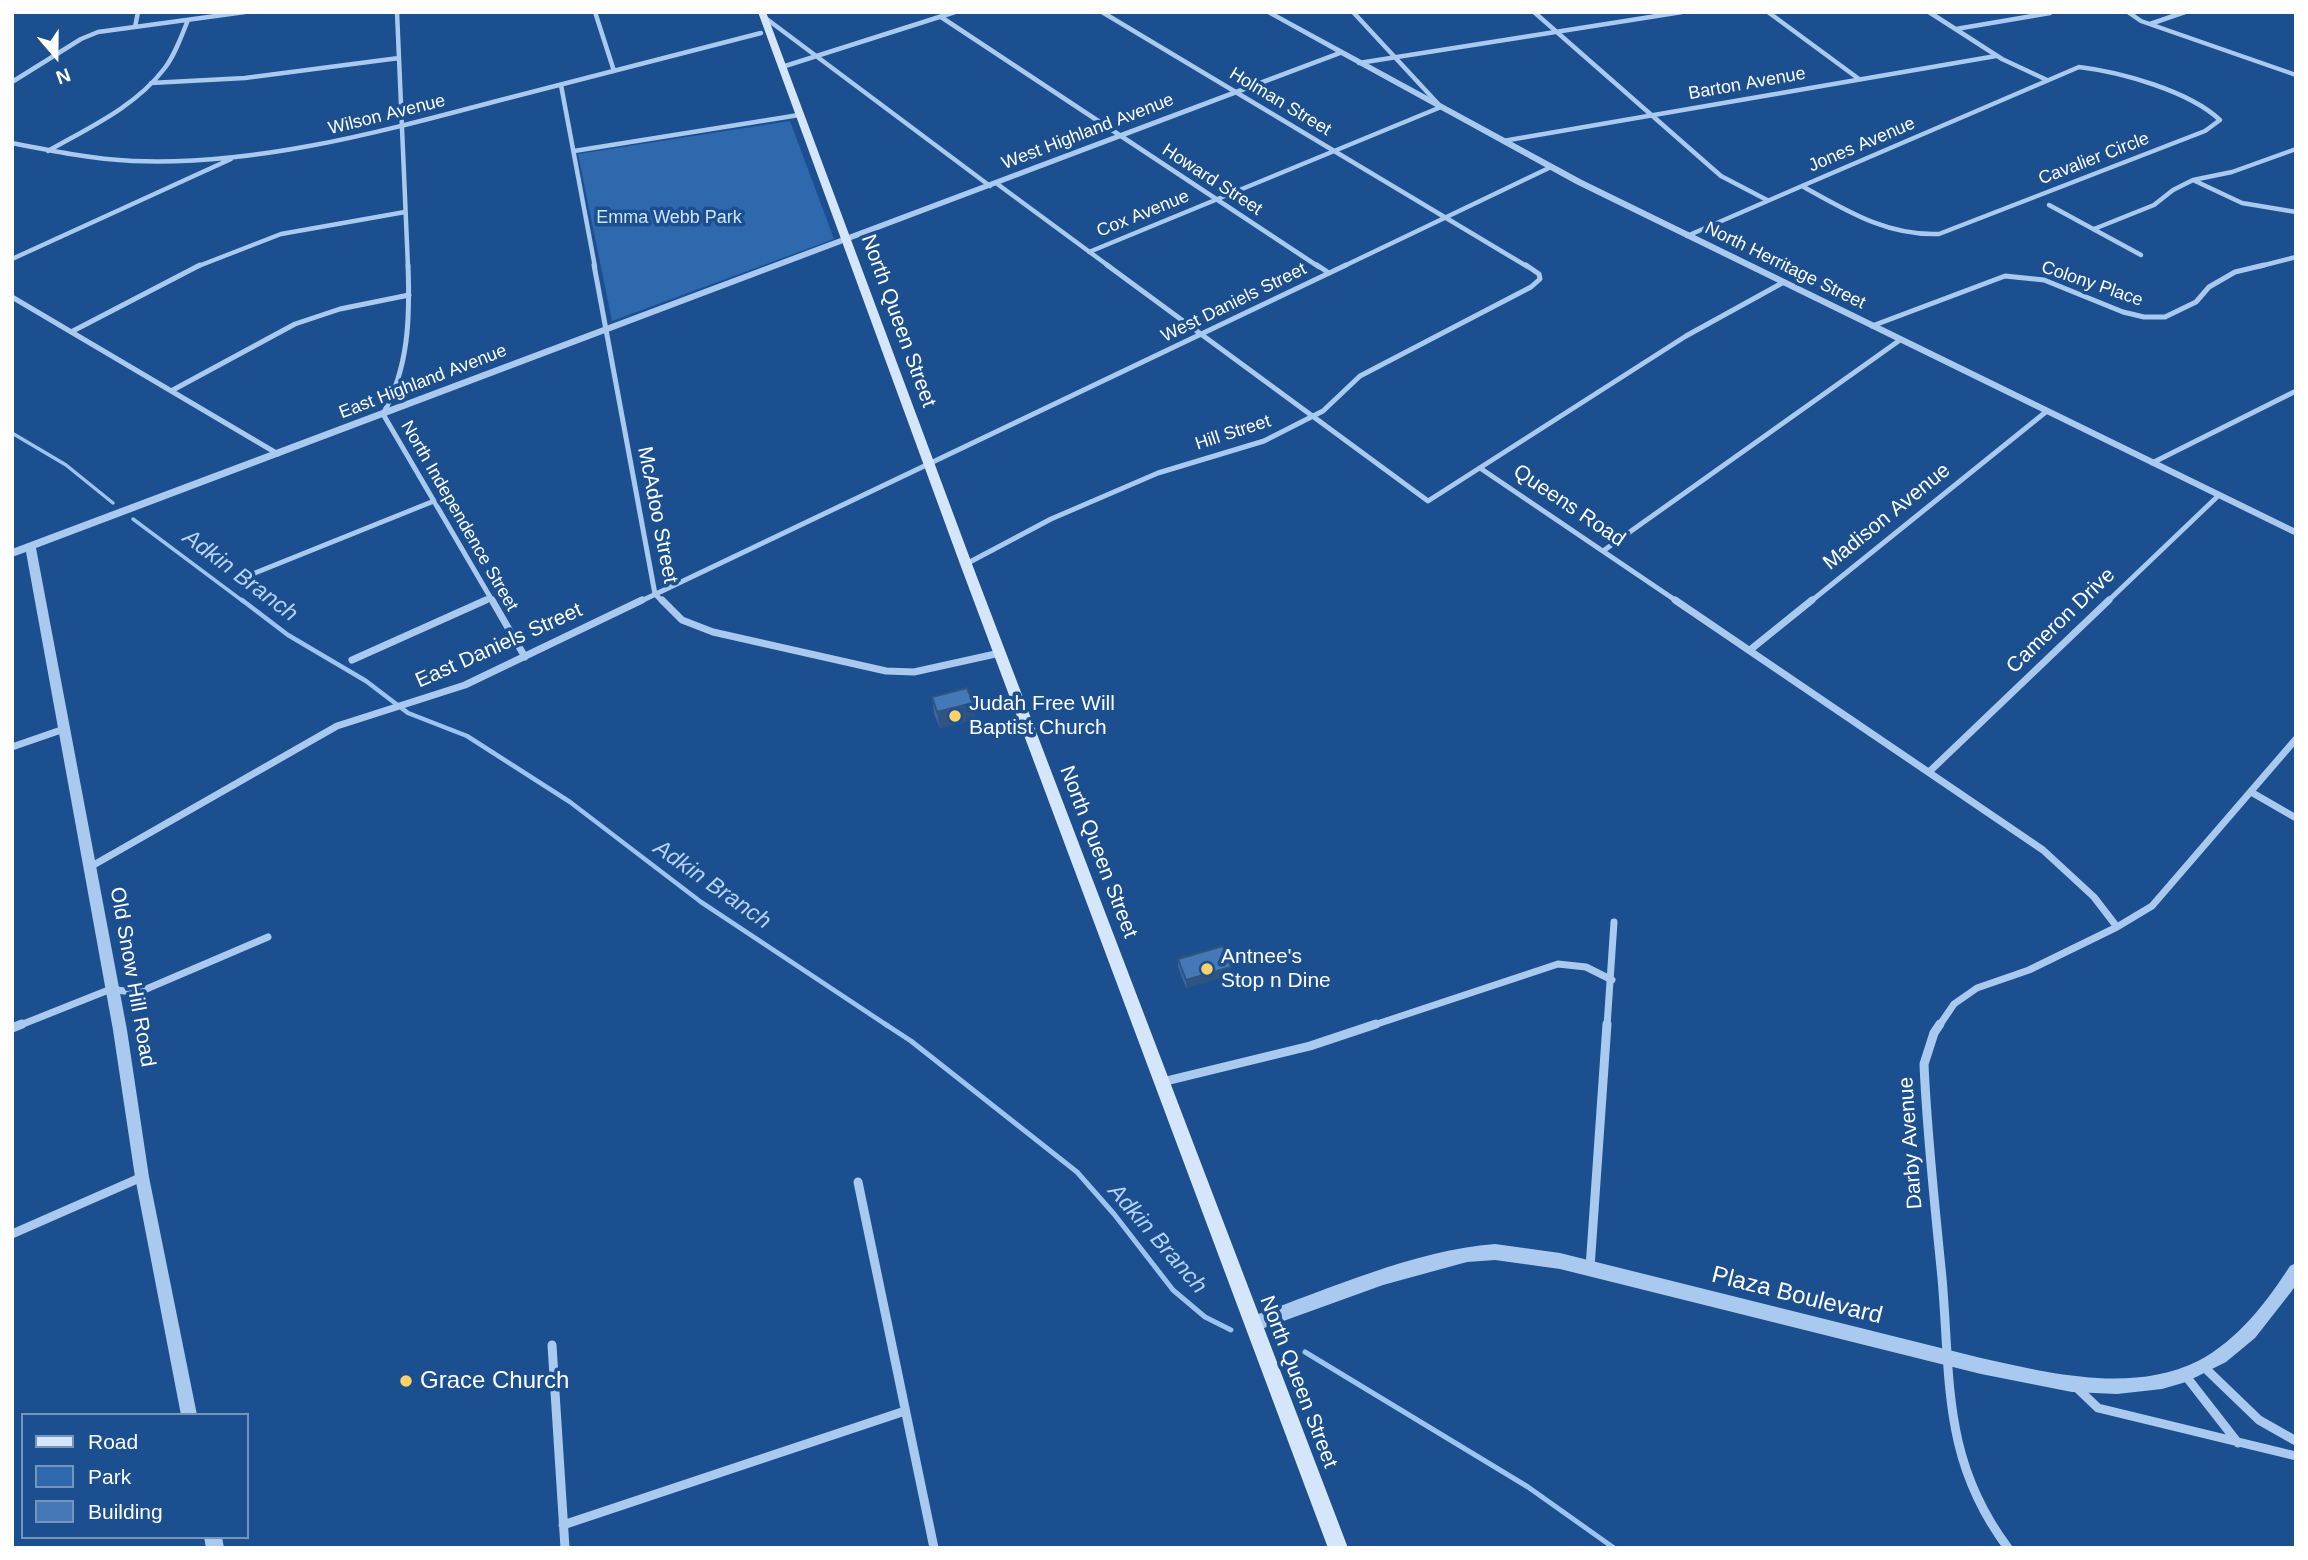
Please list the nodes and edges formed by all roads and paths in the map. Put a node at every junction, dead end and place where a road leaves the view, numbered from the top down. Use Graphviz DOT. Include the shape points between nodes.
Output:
graph roads {
  1 [pos="138,12"];
  2 [pos="245,12"];
  3 [pos="397,12"];
  4 [pos="595,12"];
  5 [pos="955,12"];
  6 [pos="1102,12"];
  7 [pos="1267,12"];
  8 [pos="1353,12"];
  9 [pos="1534,12"];
  10 [pos="1682,12"];
  11 [pos="1768,12"];
  12 [pos="1929,12"];
  13 [pos="2129,12"];
  14 [pos="2185,12"];
  15 [pos="2050,13"];
  16 [pos="763,14"];
  17 [pos="941,17"];
  18 [pos="188,20"];
  19 [pos="2150,24"];
  20 [pos="135,27"];
  21 [pos="1955,29"];
  22 [pos="1556,32"];
  23 [pos="761,33"];
  24 [pos="1342,53"];
  25 [pos="1996,56"];
  26 [pos="817,57"];
  27 [pos="1396,57"];
  28 [pos="399,58"];
  29 [pos="1359,63"];
  30 [pos="782,67"];
  31 [pos="614,71"];
  32 [pos="2296,75"];
  33 [pos="1859,79"];
  34 [pos="2048,80"];
  35 [pos="12,82"];
  36 [pos="151,83"];
  37 [pos="561,85"];
  38 [pos="1238,93"];
  39 [pos="1441,107"];
  40 [pos="799,115"];
  41 [pos="1651,115"];
  42 [pos="402,127"];
  43 [pos="1121,136"];
  44 [pos="1503,141"];
  45 [pos="12,143"];
  46 [pos="2296,149"];
  47 [pos="48,151"];
  48 [pos="1334,151"];
  49 [pos="574,152"];
  50 [pos="234,158"];
  51 [pos="1551,167"];
  52 [pos="2193,180"];
  53 [pos="993,185"];
  54 [pos="1802,186"];
  55 [pos="1217,200"];
  56 [pos="1767,200"];
  57 [pos="2049,205"];
  58 [pos="405,212"];
  59 [pos="2296,212"];
  60 [pos="1444,217"];
  61 [pos="2094,229"];
  62 [pos="1687,236"];
  63 [pos="846,241"];
  64 [pos="1089,252"];
  65 [pos="2141,255"];
  66 [pos="2296,257"];
  67 [pos="12,259"];
  68 [pos="1329,273"];
  69 [pos="1784,282"];
  70 [pos="409,295"];
  71 [pos="12,297"];
  72 [pos="1872,326"];
  73 [pos="606,329"];
  74 [pos="71,332"];
  75 [pos="1201,335"];
  76 [pos="1900,340"];
  77 [pos="171,391"];
  78 [pos="2296,391"];
  79 [pos="2047,411"];
  80 [pos="383,414"];
  81 [pos="1311,417"];
  82 [pos="278,454"];
  83 [pos="2152,463"];
  84 [pos="929,464"];
  85 [pos="1480,468"];
  86 [pos="2218,496"];
  87 [pos="433,501"];
  88 [pos="2296,533"];
  89 [pos="30,546"];
  90 [pos="1603,551"];
  91 [pos="12,553"];
  92 [pos="966,564"];
  93 [pos="250,575"];
  94 [pos="655,594"];
  95 [pos="491,598"];
  96 [pos="1750,650"];
  97 [pos="1000,653"];
  98 [pos="525,657"];
  99 [pos="352,660"];
  100 [pos="64,729"];
  101 [pos="2296,739"];
  102 [pos="12,747"];
  103 [pos="1928,772"];
  104 [pos="2250,792"];
  105 [pos="2296,818"];
  106 [pos="89,867"];
  107 [pos="1614,922"];
  108 [pos="2117,927"];
  109 [pos="268,937"];
  110 [pos="1612,981"];
  111 [pos="111,989"];
  112 [pos="12,1028"];
  113 [pos="1162,1082"];
  114 [pos="142,1177"];
  115 [pos="859,1182"];
  116 [pos="12,1234"];
  117 [pos="1590,1269"];
  118 [pos="2296,1271"];
  119 [pos="1253,1324"];
  120 [pos="552,1345"];
  121 [pos="1948,1360"];
  122 [pos="2204,1367"];
  123 [pos="2185,1374"];
  124 [pos="2076,1386"];
  125 [pos="905,1411"];
  126 [pos="189,1413"];
  127 [pos="2296,1441"];
  128 [pos="2238,1443"];
  129 [pos="2296,1456"];
  130 [pos="563,1525"];
  131 [pos="565,1548"];
  132 [pos="934,1548"];
  133 [pos="1338,1548"];
  134 [pos="2008,1548"];
  1 -- 20 [label="street"];
  2 -- 18 [label="street"];
  3 -- 28 [label="street, North Independence Street"];
  4 -- 31 [label="street"];
  5 -- 17 [label="street"];
  6 -- 38 [label="street, Holman Street"];
  7 -- 24 [label="street, North Herritage Street"];
  8 -- 27 [label="street"];
  9 -- 22 [label="street"];
  10 -- 22 [label="street"];
  11 -- 33 [label="street"];
  12 -- 21 [label="street"];
  13 -- 19 [label="street"];
  14 -- 19 [label="street"];
  15 -- 21 [label="street"];
  16 -- 26 [label="street, Queens Road"];
  16 -- 30 [label="main road, North Queen Street"];
  17 -- 26 [label="street"];
  17 -- 43 [label="street, Howard Street"];
  18 -- 20 [label="street"];
  18 -- 36 [label="street" via="178,47"];
  19 -- 32 [label="street"];
  20 -- 35 [label="street" via="87,36"];
  21 -- 25 [label="street"];
  22 -- 27 [label="street"];
  22 -- 41 [label="street"];
  23 -- 31 [label="street, Wilson Avenue"];
  24 -- 29 [label="street, North Herritage Street"];
  24 -- 38 [label="street, West Highland Avenue"];
  25 -- 33 [label="street, Barton Avenue"];
  25 -- 34 [label="street"];
  26 -- 30 [label="street"];
  26 -- 53 [label="street, Queens Road"];
  27 -- 29 [label="street"];
  27 -- 39 [label="street"];
  28 -- 36 [label="street" via="244,78"];
  28 -- 42 [label="street, North Independence Street"];
  29 -- 39 [label="street, North Herritage Street"];
  30 -- 40 [label="main road, North Queen Street"];
  31 -- 37 [label="street, Wilson Avenue"];
  33 -- 41 [label="street, Barton Avenue"];
  34 -- 54 [label="street, Jones Avenue"];
  34 -- 54 [label="street, Cavalier Circle" via="2079,67 2098,68 2203,105 2220,120 2205,131 1939,234 1882,228"];
  36 -- 47 [label="street"];
  37 -- 42 [label="street, Wilson Avenue"];
  37 -- 49 [label="street, McAdoo Street"];
  38 -- 43 [label="street, West Highland Avenue"];
  38 -- 48 [label="street, Holman Street"];
  39 -- 44 [label="street, North Herritage Street"];
  39 -- 48 [label="street, Cox Avenue"];
  40 -- 49 [label="street"];
  40 -- 63 [label="main road, North Queen Street"];
  41 -- 44 [label="street, Barton Avenue"];
  41 -- 56 [label="street" via="1721,176"];
  42 -- 50 [label="street, Wilson Avenue"];
  42 -- 58 [label="street, North Independence Street"];
  43 -- 53 [label="street, West Highland Avenue"];
  43 -- 55 [label="street, Howard Street"];
  44 -- 51 [label="street, North Herritage Street"];
  45 -- 47 [label="street, Wilson Avenue"];
  46 -- 52 [label="street" via="2232,172"];
  47 -- 50 [label="street, Wilson Avenue" via="156,160"];
  48 -- 55 [label="street, Cox Avenue"];
  48 -- 60 [label="street, Holman Street"];
  49 -- 73 [label="street, McAdoo Street"];
  50 -- 67 [label="street"];
  51 -- 60 [label="street, West Daniels Street"];
  51 -- 62 [label="street, North Herritage Street"];
  52 -- 59 [label="street" via="2217,194"];
  52 -- 61 [label="street" via="2154,205"];
  53 -- 63 [label="street, West Highland Avenue"];
  53 -- 64 [label="street, Queens Road"];
  54 -- 56 [label="street, Jones Avenue"];
  55 -- 64 [label="street, Cox Avenue"];
  55 -- 68 [label="street, Howard Street"];
  56 -- 62 [label="street, Jones Avenue"];
  57 -- 61 [label="street"];
  58 -- 70 [label="street, North Independence Street"];
  58 -- 74 [label="street" via="294,230 253,243"];
  60 -- 68 [label="street, West Daniels Street"];
  60 -- 81 [label="street, Hill Street" via="1535,270 1540,279 1360,376"];
  61 -- 65 [label="street"];
  62 -- 69 [label="street, North Herritage Street"];
  63 -- 73 [label="street, East Highland Avenue"];
  63 -- 84 [label="main road, North Queen Street"];
  64 -- 75 [label="street, Queens Road"];
  66 -- 72 [label="street, Colony Place" via="2235,272 2209,287 2196,302 2165,317 2123,312 2044,280 2005,276"];
  68 -- 75 [label="street, West Daniels Street"];
  69 -- 72 [label="street, North Herritage Street"];
  69 -- 85 [label="street" via="1686,336"];
  70 -- 77 [label="street" via="295,324"];
  70 -- 80 [label="street, North Independence Street" via="405,354"];
  71 -- 74 [label="street"];
  72 -- 76 [label="street, North Herritage Street"];
  73 -- 80 [label="street, East Highland Avenue"];
  73 -- 94 [label="street, McAdoo Street"];
  74 -- 77 [label="street"];
  75 -- 81 [label="street, Queens Road"];
  75 -- 84 [label="street, West Daniels Street"];
  76 -- 79 [label="street, North Herritage Street"];
  76 -- 90 [label="street"];
  77 -- 82 [label="street"];
  78 -- 83 [label="street"];
  79 -- 83 [label="street, North Herritage Street"];
  79 -- 96 [label="street, Madison Avenue"];
  80 -- 82 [label="street, East Highland Avenue"];
  80 -- 87 [label="street, North Independence Street"];
  81 -- 85 [label="street, Queens Road" via="1428,501"];
  81 -- 92 [label="street, Hill Street" via="1265,441 1157,472 1051,519"];
  82 -- 89 [label="street, East Highland Avenue"];
  83 -- 86 [label="street, North Herritage Street"];
  84 -- 92 [label="main road, North Queen Street"];
  84 -- 94 [label="street, East Daniels Street"];
  85 -- 90 [label="street, Queens Road"];
  86 -- 88 [label="street, North Herritage Street"];
  86 -- 103 [label="street, Cameron Drive"];
  87 -- 93 [label="street"];
  87 -- 95 [label="street, North Independence Street"];
  89 -- 91 [label="street, East Highland Avenue"];
  89 -- 100 [label="street, Old Snow Hill Road"];
  90 -- 96 [label="street, Queens Road"];
  92 -- 97 [label="main road, North Queen Street"];
  94 -- 97 [label="street, McAdoo Street" via="682,620 713,632 886,671 914,672"];
  94 -- 98 [label="street, East Daniels Street"];
  95 -- 98 [label="street, North Independence Street"];
  95 -- 99 [label="street"];
  96 -- 103 [label="street, Queens Road"];
  97 -- 113 [label="main road, North Queen Street"];
  98 -- 106 [label="street, East Daniels Street" via="465,685 337,726"];
  100 -- 102 [label="street"];
  100 -- 106 [label="street, Old Snow Hill Road"];
  101 -- 104 [label="street, Darby Avenue"];
  103 -- 108 [label="street, Queens Road" via="2043,850 2085,888"];
  104 -- 105 [label="street"];
  104 -- 108 [label="street, Darby Avenue" via="2152,906"];
  106 -- 111 [label="street, Old Snow Hill Road"];
  107 -- 110 [label="street"];
  108 -- 121 [label="street, Darby Avenue" via="2029,970 1977,988 1954,1004 1934,1033 1924,1064"];
  109 -- 111 [label="street" via="137,993"];
  110 -- 113 [label="street" via="1581,964 1558,964 1310,1046"];
  110 -- 117 [label="street"];
  111 -- 112 [label="street"];
  111 -- 114 [label="street, Old Snow Hill Road"];
  113 -- 119 [label="main road, North Queen Street"];
  114 -- 116 [label="street"];
  114 -- 126 [label="street, Old Snow Hill Road"];
  115 -- 125 [label="street"];
  117 -- 119 [label="street, Plaza Boulevard" via="1494,1252 1467,1254 1383,1277"];
  117 -- 121 [label="street, Plaza Boulevard"];
  118 -- 122 [label="street, Plaza Boulevard" via="2266,1315"];
  119 -- 133 [label="main road, North Queen Street"];
  120 -- 130 [label="street"];
  121 -- 124 [label="street, Plaza Boulevard"];
  121 -- 134 [label="street, Darby Avenue" via="1953,1418 1965,1474 1985,1517"];
  122 -- 123 [label="street, Plaza Boulevard"];
  122 -- 127 [label="street" via="2259,1420"];
  123 -- 124 [label="street, Plaza Boulevard" via="2136,1387"];
  123 -- 128 [label="street"];
  124 -- 128 [label="street" via="2098,1408"];
  125 -- 130 [label="street"];
  125 -- 132 [label="street"];
  128 -- 129 [label="street"];
  130 -- 131 [label="street"];
}
